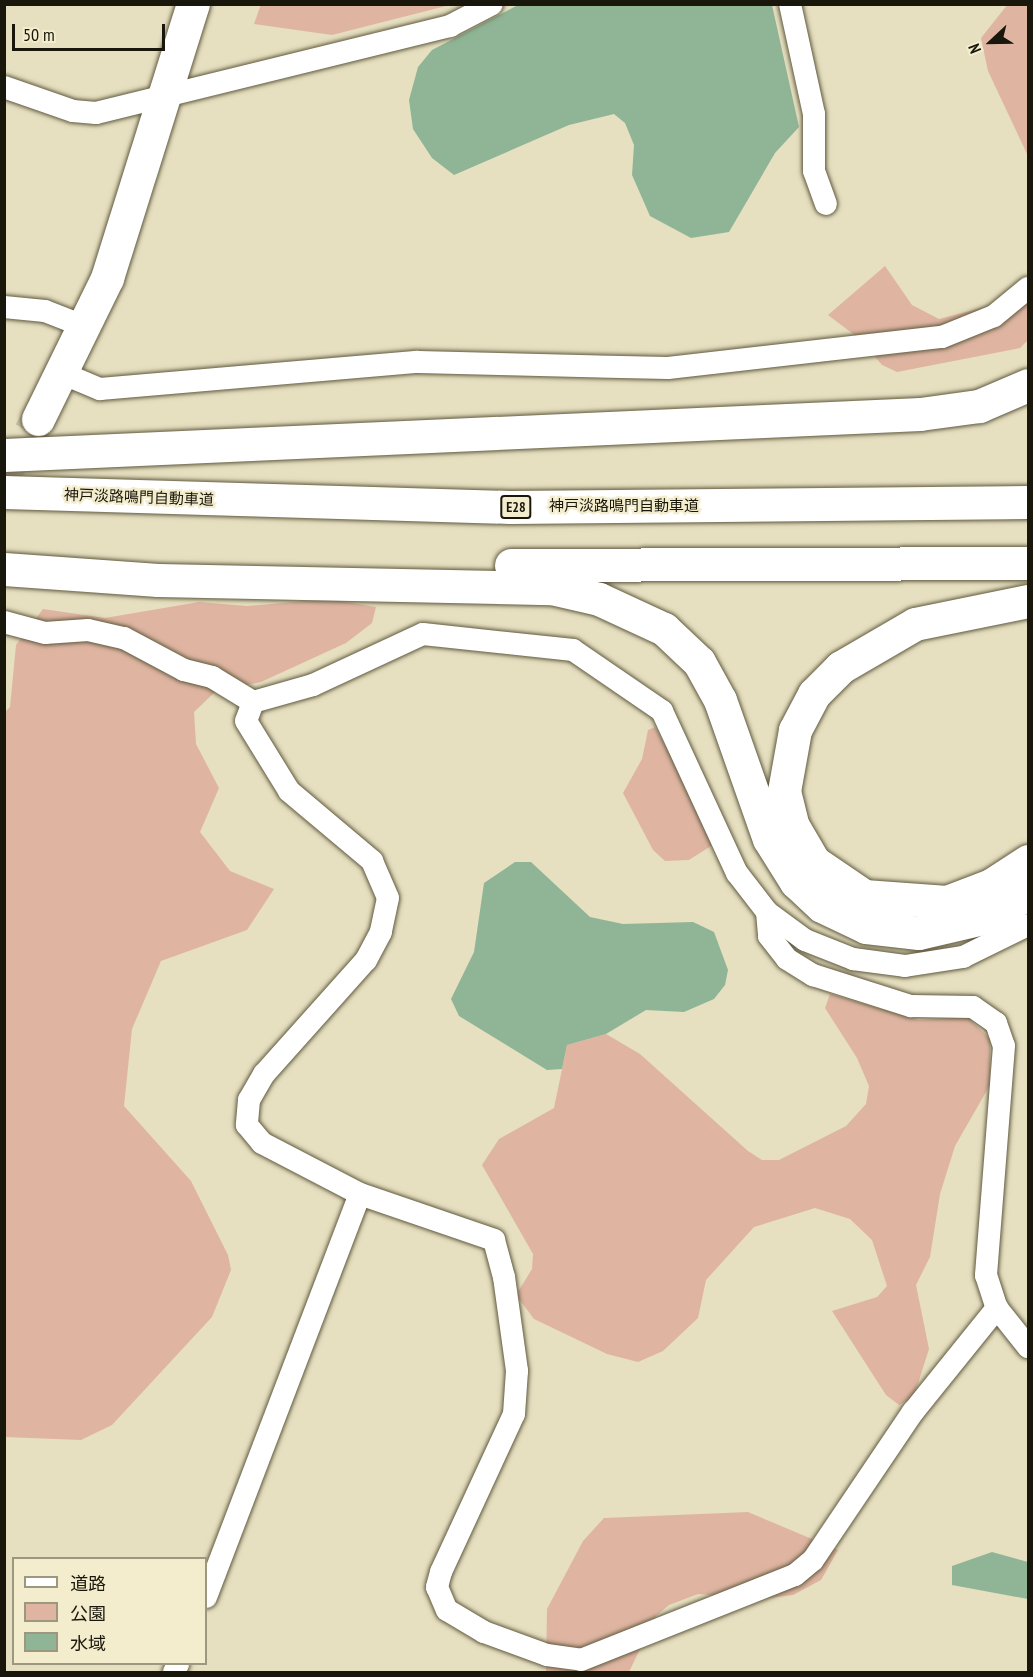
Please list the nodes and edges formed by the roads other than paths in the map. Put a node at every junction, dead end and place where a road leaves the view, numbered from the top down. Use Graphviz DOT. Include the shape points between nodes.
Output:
graph roads {
  1 [pos="193,4"];
  2 [pos="492,4"];
  3 [pos="790,4"];
  4 [pos="4,87"];
  5 [pos="159,99"];
  6 [pos="826,204"];
  7 [pos="1029,288"];
  8 [pos="4,307"];
  9 [pos="86,327"];
  10 [pos="64,374"];
  11 [pos="1029,385"];
  12 [pos="38,419"];
  13 [pos="4,455"];
  14 [pos="4,492"];
  15 [pos="1029,502"];
  16 [pos="4,555"];
  17 [pos="1029,563"];
  18 [pos="4,569"];
  19 [pos="1029,601"];
  20 [pos="4,622"];
  21 [pos="252,702"];
  22 [pos="1029,861"];
  23 [pos="1029,894"];
  24 [pos="767,912"];
  25 [pos="1029,925"];
  26 [pos="360,1194"];
  27 [pos="997,1308"];
  28 [pos="1029,1347"];
  29 [pos="207,1594"];
  1 -- 5 [label="main road"];
  2 -- 5 [label="street" via="450,26"];
  3 -- 6 [label="street" via="814,114 814,171"];
  4 -- 5 [label="street" via="73,111 96,113"];
  5 -- 9 [label="main road" via="107,278"];
  7 -- 10 [label="street" via="993,316 942,337 668,368 418,362 100,389"];
  8 -- 9 [label="street" via="45,311"];
  9 -- 10 [label="main road"];
  10 -- 12 [label="main road"];
  11 -- 13 [label="main road" via="979,406 920,414"];
  14 -- 15 [label="main road, 神戸淡路鳴門自動車道 / E28" via="510,507"];
  16 -- 17 [label="main road" via="825,568"];
  18 -- 23 [label="main road" via="158,580 550,588 599,599 664,629 699,662 720,700 770,839 796,882 822,906 866,927 919,933 983,918"];
  19 -- 22 [label="main road" via="915,624 841,667 814,694 795,730 784,791 793,826 814,862 840,884 873,899 947,902 992,885"];
  20 -- 21 [label="street" via="45,633 88,630 124,638 184,670 212,677"];
  21 -- 24 [label="street" via="313,685 423,634 573,650 662,711 738,873"];
  21 -- 26 [label="street" via="246,721 289,791 372,861 388,898 381,932 366,960 264,1074 249,1100 247,1125 262,1143"];
  24 -- 25 [label="street" via="827,952 905,966 963,957"];
  24 -- 27 [label="street" via="769,936 787,959 813,975 911,1006 973,1007 986,1013 1000,1029 1004,1046 986,1275"];
  26 -- 27 [label="street" via="494,1240 518,1371 514,1414 437,1587 447,1610 484,1632 547,1655 580,1660 795,1575 813,1560 913,1412"];
  26 -- 29 [label="street"];
  27 -- 28 [label="street"];
}
